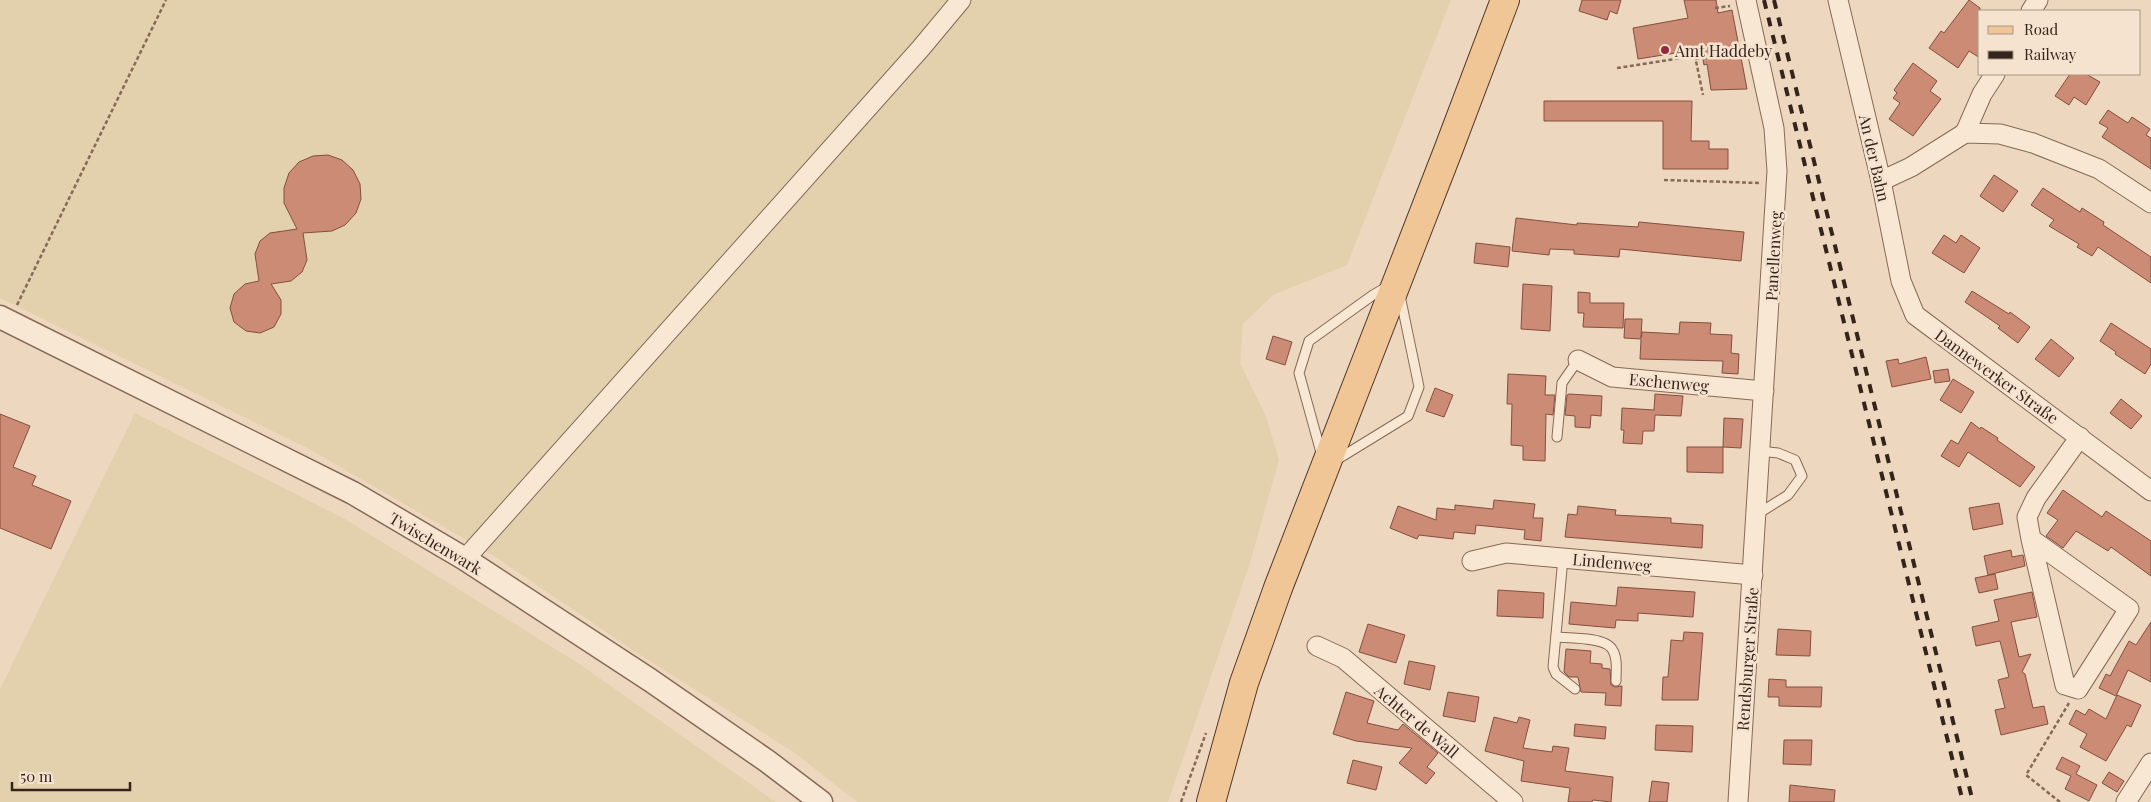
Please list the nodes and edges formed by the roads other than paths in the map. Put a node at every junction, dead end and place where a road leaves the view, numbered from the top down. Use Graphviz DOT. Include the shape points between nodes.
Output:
graph roads {
  1 [pos="961,0"];
  2 [pos="1505,0"];
  3 [pos="1746,0"];
  4 [pos="1838,0"];
  5 [pos="1994,75"];
  6 [pos="1965,133"];
  7 [pos="1881,181"];
  8 [pos="2151,203"];
  9 [pos="1397,281"];
  10 [pos="1915,315"];
  11 [pos="11,323"];
  12 [pos="1578,360"];
  13 [pos="1764,391"];
  14 [pos="1557,437"];
  15 [pos="2080,437"];
  16 [pos="1760,451"];
  17 [pos="1324,467"];
  18 [pos="2151,491"];
  19 [pos="1756,515"];
  20 [pos="2031,539"];
  21 [pos="1563,558"];
  22 [pos="465,559"];
  23 [pos="1472,561"];
  24 [pos="1752,575"];
  25 [pos="1556,637"];
  26 [pos="1317,646"];
  27 [pos="1616,680"];
  28 [pos="1575,689"];
  29 [pos="2151,763"];
  30 [pos="821,802"];
  31 [pos="1211,802"];
  32 [pos="1513,802"];
  33 [pos="1738,802"];
  34 [pos="2126,802"];
  1 -- 22 [label="street"];
  2 -- 9 [label="main road"];
  3 -- 13 [label="street, Panellenweg" via="1774,128 1777,183"];
  4 -- 7 [label="street, An der Bahn"];
  5 -- 6 [label="street"];
  6 -- 7 [label="street" via="1911,167"];
  6 -- 8 [label="street" via="2000,134 2041,146 2099,169"];
  7 -- 10 [label="street, An der Bahn" via="1901,281"];
  9 -- 17 [label="main road"];
  9 -- 17 [label="lane" via="1309,341 1299,373"];
  9 -- 17 [label="lane" via="1419,387 1408,416"];
  10 -- 15 [label="street, Dannewerker Straße"];
  11 -- 22 [label="street, Twischenwark" via="353,493"];
  12 -- 13 [label="street, Eschenweg" via="1612,377"];
  12 -- 14 [label="lane" via="1562,383"];
  13 -- 16 [label="street, Panellenweg"];
  15 -- 18 [label="street, Dannewerker Straße"];
  15 -- 20 [label="street" via="2036,498 2027,517"];
  16 -- 19 [label="street, Panellenweg"];
  16 -- 19 [label="lane" via="1778,452 1795,460 1802,476 1788,495"];
  17 -- 31 [label="main road" via="1244,683"];
  19 -- 24 [label="street, Rendsburger Straße"];
  20 -- 20 [label="street" via="2066,685 2078,689 2129,609"];
  21 -- 23 [label="street, Lindenweg" via="1506,553"];
  21 -- 24 [label="street, Lindenweg"];
  21 -- 25 [label="lane"];
  22 -- 30 [label="street, Twischenwark" via="650,680"];
  24 -- 33 [label="street, Rendsburger Straße"];
  25 -- 27 [label="lane" via="1603,642 1612,648"];
  25 -- 28 [label="lane" via="1556,674"];
  26 -- 32 [label="street, Achter de Wall" via="1343,658"];
  29 -- 34 [label="street"];
}
